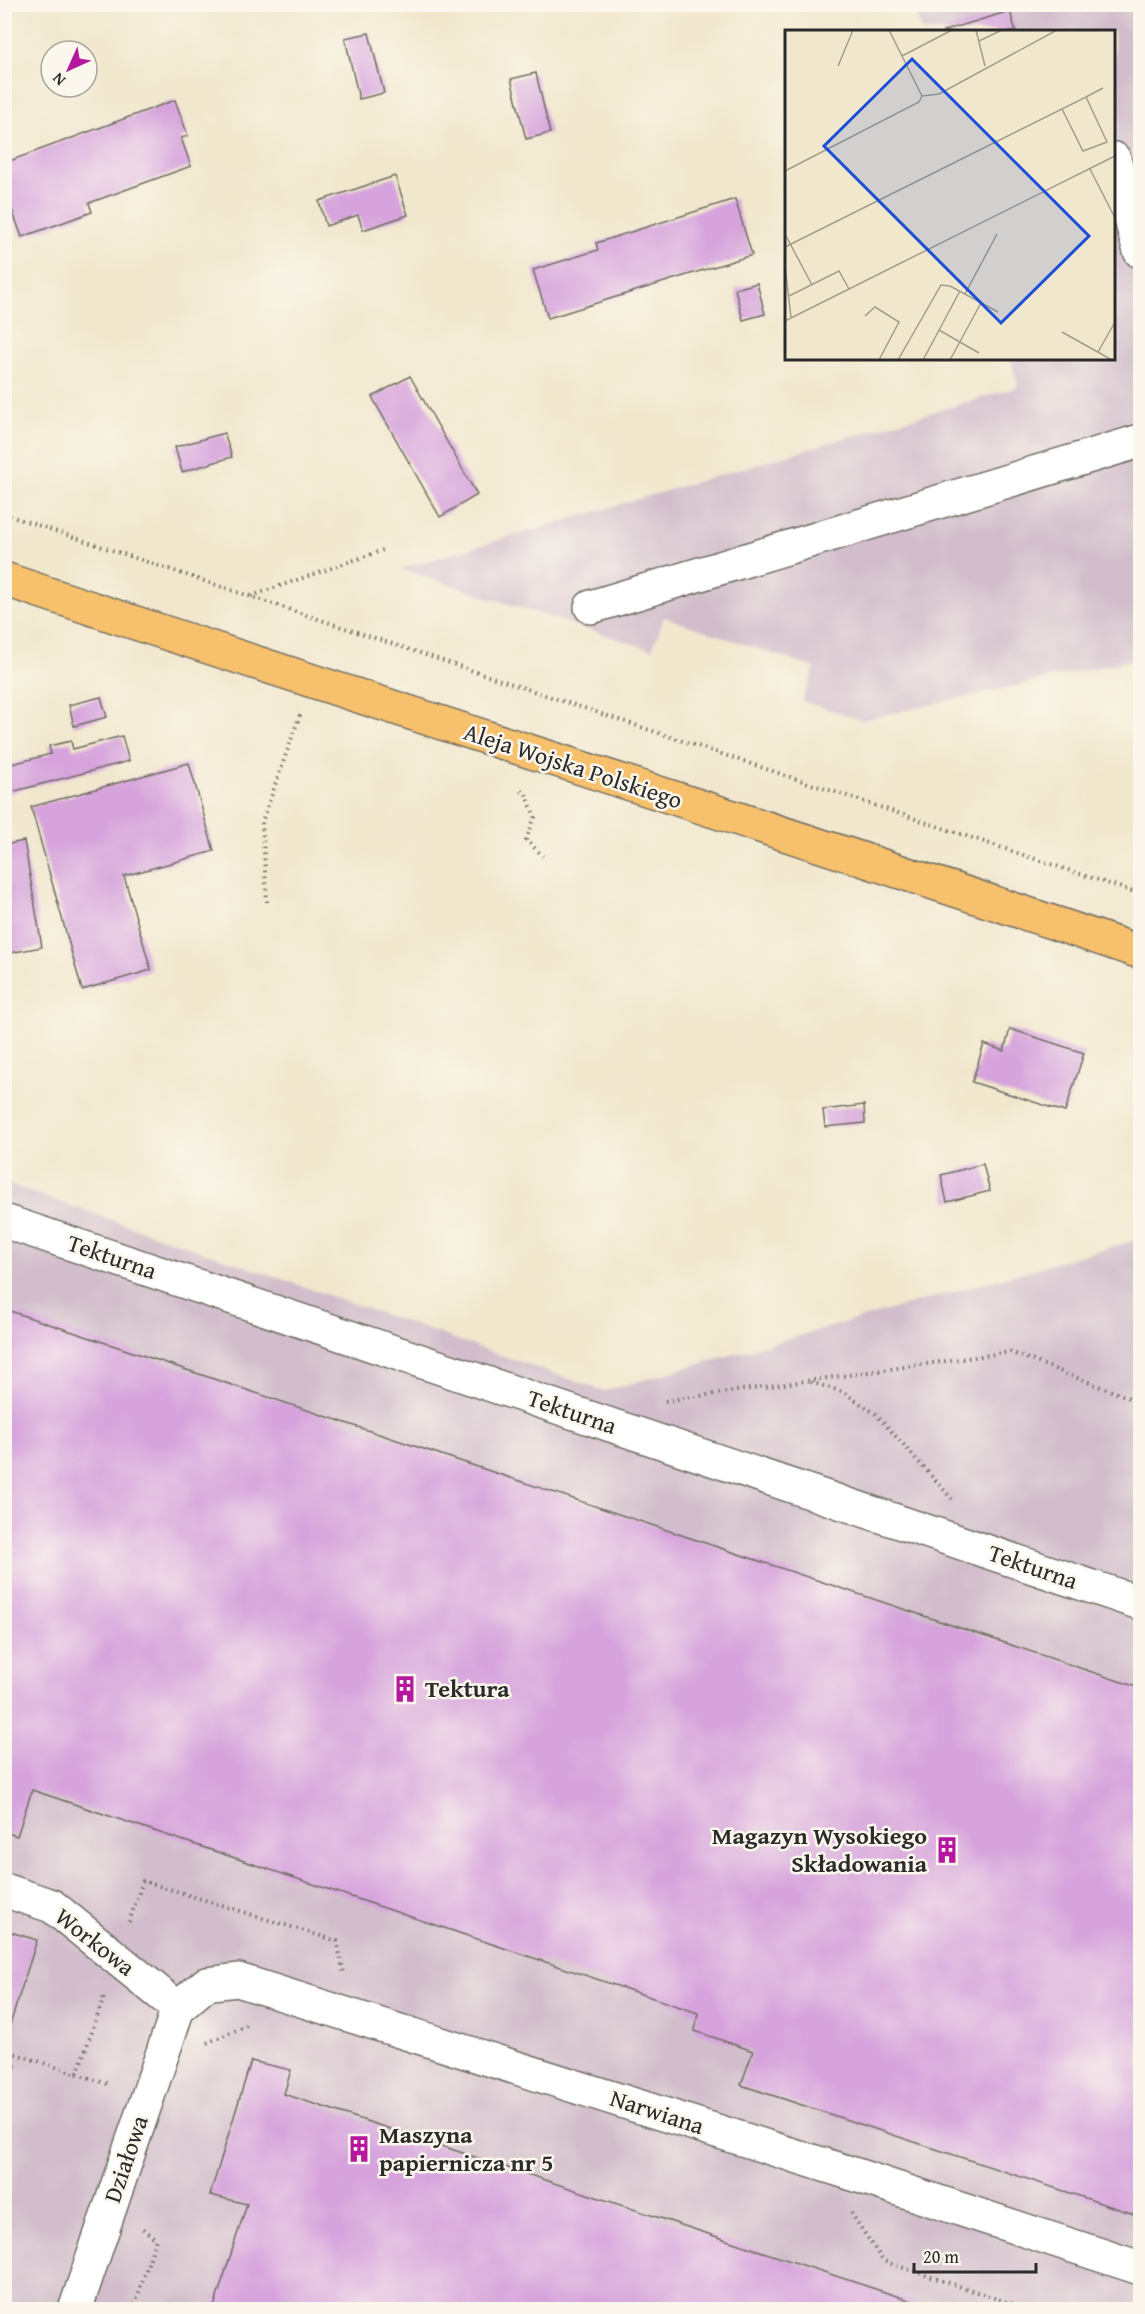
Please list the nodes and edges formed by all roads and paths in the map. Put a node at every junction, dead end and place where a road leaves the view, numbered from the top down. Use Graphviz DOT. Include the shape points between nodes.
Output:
graph roads {
  1 [pos="1115,166"];
  2 [pos="1140,251"];
  3 [pos="1140,441"];
  4 [pos="4,514"];
  5 [pos="386,549"];
  6 [pos="4,579"];
  7 [pos="250,596"];
  8 [pos="591,607"];
  9 [pos="301,712"];
  10 [pos="1140,894"];
  11 [pos="267,902"];
  12 [pos="1140,952"];
  13 [pos="4,1221"];
  14 [pos="807,1381"];
  15 [pos="657,1402"];
  16 [pos="1140,1402"];
  17 [pos="956,1503"];
  18 [pos="1140,1603"];
  19 [pos="4,1890"];
  20 [pos="178,2008"];
  21 [pos="252,2023"];
  22 [pos="199,2047"];
  23 [pos="77,2074"];
  24 [pos="147,2098"];
  25 [pos="139,2226"];
  26 [pos="1140,2268"];
  27 [pos="75,2310"];
  28 [pos="133,2310"];
  1 -- 2 [label="street"];
  3 -- 8 [label="street"];
  4 -- 7 [label="path"];
  5 -- 7 [label="path"];
  6 -- 12 [label="main road, Aleja Wojska Polskiego"];
  7 -- 10 [label="path"];
  9 -- 11 [label="path" via="262,822"];
  13 -- 18 [label="street, Tekturna"];
  14 -- 15 [label="path"];
  14 -- 16 [label="path" via="1010,1352"];
  14 -- 17 [label="path" via="843,1392 876,1414"];
  19 -- 20 [label="street, Workowa" via="52,1906"];
  20 -- 24 [label="street, Działowa"];
  20 -- 26 [label="street, Narwiana" via="206,1984 238,1980"];
  21 -- 22 [label="path"];
  23 -- 24 [label="path"];
  24 -- 27 [label="street, Działowa"];
  25 -- 28 [label="path" via="156,2239"];
}
